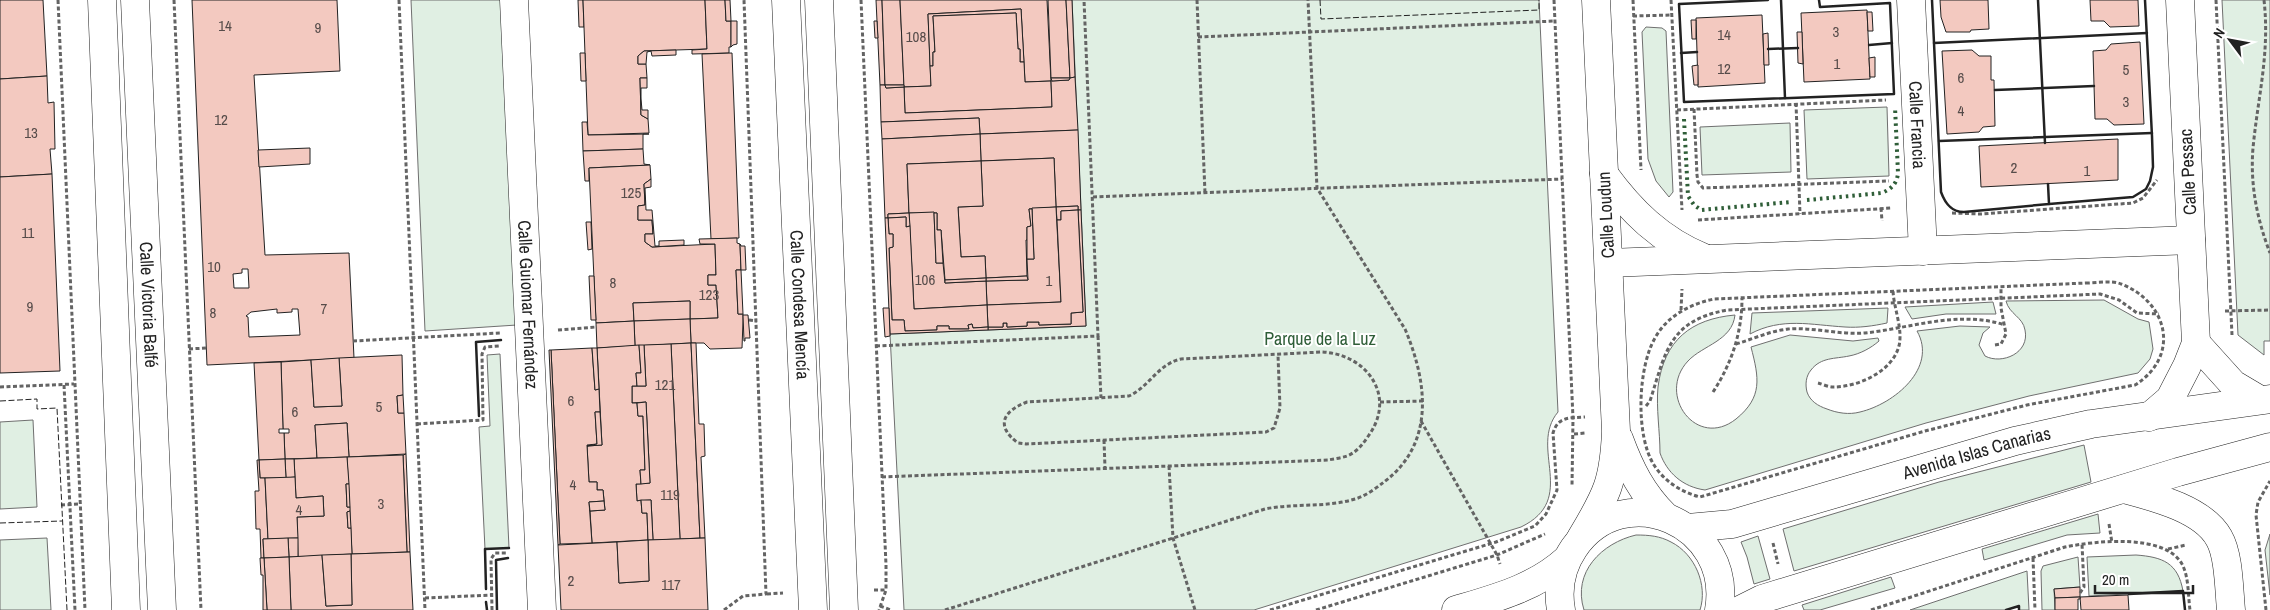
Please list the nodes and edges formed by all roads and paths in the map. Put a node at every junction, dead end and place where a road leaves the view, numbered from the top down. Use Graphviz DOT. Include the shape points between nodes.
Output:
graph roads {
  1 [pos="58,0"];
  2 [pos="102,0"];
  3 [pos="135,0"];
  4 [pos="174,0"];
  5 [pos="399,0"];
  6 [pos="514,0"];
  7 [pos="744,0"];
  8 [pos="786,0"];
  9 [pos="819,0"];
  10 [pos="861,0"];
  11 [pos="1084,0"];
  12 [pos="1197,0"];
  13 [pos="1308,0"];
  14 [pos="1554,0"];
  15 [pos="1596,0"];
  16 [pos="1633,0"];
  17 [pos="1672,0"];
  18 [pos="1911,0"];
  19 [pos="2180,0"];
  20 [pos="2216,0"];
  21 [pos="2264,0"];
  22 [pos="1672,15"];
  23 [pos="1633,16"];
  24 [pos="1555,21"];
  25 [pos="1310,32"];
  26 [pos="1198,37"];
  27 [pos="1890,100"];
  28 [pos="1796,103"];
  29 [pos="1694,109"];
  30 [pos="1677,110"];
  31 [pos="1604,174"];
  32 [pos="1642,174"];
  33 [pos="2159,174"];
  34 [pos="1893,176"];
  35 [pos="1562,179"];
  36 [pos="1799,185"];
  37 [pos="1317,188"];
  38 [pos="1205,193"];
  39 [pos="1093,198"];
  40 [pos="1881,208"];
  41 [pos="1948,212"];
  42 [pos="1682,213"];
  43 [pos="1800,214"];
  44 [pos="1692,220"];
  45 [pos="2191,240"];
  46 [pos="1923,251"];
  47 [pos="2270,253"];
  48 [pos="1707,259"];
  49 [pos="1609,263"];
  50 [pos="2001,287"];
  51 [pos="1894,292"];
  52 [pos="1742,298"];
  53 [pos="2000,298"];
  54 [pos="1894,302"];
  55 [pos="1742,309"];
  56 [pos="2270,310"];
  57 [pos="2231,311"];
  58 [pos="2194,312"];
  59 [pos="2158,314"];
  60 [pos="749,320"];
  61 [pos="756,321"];
  62 [pos="2005,325"];
  63 [pos="1899,327"];
  64 [pos="596,328"];
  65 [pos="1098,336"];
  66 [pos="414,338"];
  67 [pos="529,338"];
  68 [pos="2232,339"];
  69 [pos="353,341"];
  70 [pos="2196,343"];
  71 [pos="1736,344"];
  72 [pos="1995,345"];
  73 [pos="876,346"];
  74 [pos="206,348"];
  75 [pos="189,349"];
  76 [pos="1278,355"];
  77 [pos="1818,383"];
  78 [pos="64,384"];
  79 [pos="74,384"];
  80 [pos="0,387"];
  81 [pos="1713,392"];
  82 [pos="1101,398"];
  83 [pos="2265,399"];
  84 [pos="1423,401"];
  85 [pos="1380,402"];
  86 [pos="1642,412"];
  87 [pos="2149,417"];
  88 [pos="1573,418"];
  89 [pos="1421,421"];
  90 [pos="1616,422"];
  91 [pos="417,424"];
  92 [pos="1104,440"];
  93 [pos="2270,448"];
  94 [pos="1169,466"];
  95 [pos="1105,468"];
  96 [pos="882,478"];
  97 [pos="2270,481"];
  98 [pos="2124,489"];
  99 [pos="1572,490"];
  100 [pos="80,504"];
  101 [pos="62,505"];
  102 [pos="70,505"];
  103 [pos="1676,522"];
  104 [pos="1551,529"];
  105 [pos="1173,538"];
  106 [pos="1581,538"];
  107 [pos="1490,543"];
  108 [pos="2082,544"];
  109 [pos="509,553"];
  110 [pos="1498,555"];
  111 [pos="2033,558"];
  112 [pos="1566,560"];
  113 [pos="785,593"];
  114 [pos="2080,593"];
  115 [pos="766,594"];
  116 [pos="492,595"];
  117 [pos="424,598"];
  118 [pos="1888,605"];
  119 [pos="75,610"];
  120 [pos="85,610"];
  121 [pos="126,610"];
  122 [pos="162,610"];
  123 [pos="201,610"];
  124 [pos="425,610"];
  125 [pos="492,610"];
  126 [pos="542,610"];
  127 [pos="724,610"];
  128 [pos="813,610"];
  129 [pos="844,610"];
  130 [pos="879,610"];
  131 [pos="946,610"];
  132 [pos="1195,610"];
  133 [pos="1270,610"];
  134 [pos="1316,610"];
  135 [pos="1456,610"];
  136 [pos="1561,610"];
  137 [pos="1719,610"];
  138 [pos="1740,610"];
  139 [pos="1871,610"];
  140 [pos="1890,610"];
  141 [pos="2036,610"];
  142 [pos="2190,610"];
  143 [pos="2231,610"];
  144 [pos="2266,610"];
  1 -- 79 [label="path"];
  2 -- 121 [label="street, Calle Victoria Balfé"];
  3 -- 122 [label="street, Calle Victoria Balfé"];
  4 -- 75 [label="path"];
  5 -- 66 [label="path"];
  6 -- 67 [label="street, Calle Guiomar Fernández"];
  7 -- 61 [label="path"];
  8 -- 128 [label="street, Calle Condesa Mencía"];
  9 -- 129 [label="street, Calle Condesa Mencía"];
  10 -- 73 [label="path"];
  11 -- 39 [label="path"];
  12 -- 26 [label="path"];
  13 -- 25 [label="path"];
  14 -- 24 [label="path"];
  15 -- 31 [label="street, Calle Loudun"];
  16 -- 23 [label="path"];
  17 -- 22 [label="path"];
  18 -- 46 [label="street, Calle Francia"];
  19 -- 45 [label="street, Calle Pessac"];
  20 -- 57 [label="path"];
  21 -- 47 [label="path" via="2270,28 2268,66 2257,122 2252,184 2259,224"];
  22 -- 23 [label="path"];
  22 -- 30 [label="path"];
  23 -- 32 [label="path"];
  24 -- 25 [label="path"];
  24 -- 35 [label="path"];
  25 -- 26 [label="path"];
  25 -- 37 [label="path"];
  26 -- 38 [label="path"];
  27 -- 28 [label="path"];
  28 -- 29 [label="path"];
  28 -- 36 [label="path"];
  29 -- 30 [label="path"];
  29 -- 36 [label="path" via="1697,175 1704,188"];
  30 -- 42 [label="path"];
  31 -- 48 [label="street" via="1622,199 1662,236"];
  31 -- 49 [label="street, Calle Loudun"];
  33 -- 41 [label="path" via="2153,188 2133,204 1980,214"];
  34 -- 36 [label="path" via="1889,181"];
  35 -- 37 [label="path"];
  35 -- 88 [label="path"];
  36 -- 43 [label="path"];
  37 -- 38 [label="path"];
  37 -- 84 [label="path" via="1405,329 1423,382"];
  38 -- 39 [label="path"];
  39 -- 65 [label="path"];
  40 -- 43 [label="path"];
  43 -- 44 [label="path"];
  45 -- 46 [label="street"];
  45 -- 58 [label="street, Calle Pessac"];
  46 -- 48 [label="street"];
  48 -- 49 [label="street"];
  49 -- 90 [label="street, Calle Loudun"];
  50 -- 51 [label="path"];
  50 -- 53 [label="path"];
  50 -- 59 [label="path" via="2119,283 2142,297"];
  51 -- 52 [label="path"];
  51 -- 54 [label="path"];
  52 -- 55 [label="path"];
  52 -- 86 [label="path" via="1698,302 1673,316 1664,326 1647,356 1641,392"];
  53 -- 54 [label="path"];
  53 -- 59 [label="path" via="2100,294 2119,300 2137,313"];
  53 -- 62 [label="path"];
  54 -- 55 [label="path"];
  54 -- 63 [label="path"];
  55 -- 71 [label="path"];
  55 -- 86 [label="path" via="1703,316 1676,334 1664,356 1650,401"];
  56 -- 57 [label="path"];
  57 -- 58 [label="path"];
  57 -- 68 [label="path"];
  58 -- 59 [label="path"];
  58 -- 70 [label="street, Calle Pessac"];
  59 -- 86 [label="path" via="2162,350 2147,378 2135,385 2027,405 1925,431 1708,496 1700,497 1681,490 1666,480 1648,451"];
  60 -- 61 [label="path"];
  61 -- 115 [label="path"];
  62 -- 63 [label="path" via="1990,320 1968,319"];
  62 -- 72 [label="path" via="2004,340"];
  63 -- 71 [label="path" via="1863,333 1787,329"];
  63 -- 77 [label="path" via="1898,346 1889,363 1876,375 1832,387"];
  64 -- 67 [label="path"];
  65 -- 73 [label="path"];
  65 -- 82 [label="path"];
  66 -- 67 [label="path"];
  66 -- 69 [label="path"];
  66 -- 91 [label="path"];
  67 -- 91 [label="path" via="486,347 482,354 483,420"];
  67 -- 126 [label="street, Calle Guiomar Fernández"];
  70 -- 83 [label="street" via="2233,384"];
  70 -- 87 [label="street, Calle Pessac" via="2170,399"];
  71 -- 81 [label="path" via="1726,373"];
  73 -- 96 [label="path"];
  74 -- 75 [label="path"];
  75 -- 123 [label="path"];
  76 -- 82 [label="path" via="1170,362 1140,391 1129,396"];
  76 -- 85 [label="path" via="1322,352 1349,357 1371,377"];
  76 -- 92 [label="path" via="1280,408 1274,428 1266,432"];
  78 -- 79 [label="path"];
  78 -- 80 [label="path"];
  78 -- 102 [label="path"];
  79 -- 100 [label="path"];
  82 -- 92 [label="path" via="1026,402 1008,412 1004,420 1005,430 1018,443"];
  83 -- 87 [label="street, Avenida Islas Canarias"];
  84 -- 85 [label="path"];
  84 -- 89 [label="path"];
  85 -- 94 [label="path" via="1372,430 1360,447 1346,456 1328,460"];
  86 -- 90 [label="path"];
  87 -- 103 [label="street, Avenida Islas Canarias" via="2091,424 2016,441 1722,526"];
  88 -- 90 [label="path"];
  88 -- 99 [label="path"];
  88 -- 107 [label="path" via="1560,420 1553,433 1556,490 1546,514 1527,531"];
  89 -- 105 [label="path" via="1406,461 1389,478 1356,499 1285,505"];
  89 -- 107 [label="path"];
  90 -- 103 [label="street, Calle Loudun" via="1636,481 1647,498"];
  90 -- 106 [label="street, Calle Loudun" via="1615,463 1610,485"];
  91 -- 117 [label="path"];
  92 -- 95 [label="path"];
  93 -- 98 [label="street" via="2237,454"];
  94 -- 95 [label="path"];
  94 -- 105 [label="path"];
  95 -- 96 [label="path"];
  96 -- 130 [label="path" via="886,590"];
  97 -- 144 [label="path" via="2258,502 2256,515"];
  98 -- 138 [label="street" via="1786,591"];
  98 -- 143 [label="street" via="2157,498 2206,522 2219,538"];
  100 -- 102 [label="path"];
  100 -- 120 [label="path"];
  101 -- 102 [label="path"];
  102 -- 119 [label="path"];
  103 -- 106 [label="street, Avenida Islas Canarias" via="1647,512 1629,513 1595,526"];
  103 -- 137 [label="street, Calle Loudun" via="1704,544 1716,564 1721,586"];
  104 -- 110 [label="path" via="1540,538"];
  105 -- 131 [label="path"];
  105 -- 132 [label="path"];
  106 -- 112 [label="street"];
  107 -- 110 [label="path"];
  107 -- 133 [label="path"];
  108 -- 111 [label="path"];
  108 -- 114 [label="path" via="2084,587"];
  108 -- 142 [label="path" via="2146,543 2164,547 2175,555 2185,572"];
  109 -- 116 [label="path" via="495,554 491,559"];
  110 -- 134 [label="path"];
  111 -- 118 [label="path"];
  111 -- 141 [label="path"];
  112 -- 135 [label="street" via="1550,574 1526,587"];
  112 -- 136 [label="street" via="1560,579"];
  113 -- 115 [label="path"];
  115 -- 127 [label="path" via="743,596"];
  116 -- 117 [label="path"];
  116 -- 125 [label="path"];
  117 -- 124 [label="path"];
  118 -- 139 [label="path"];
  118 -- 140 [label="path"];
}
